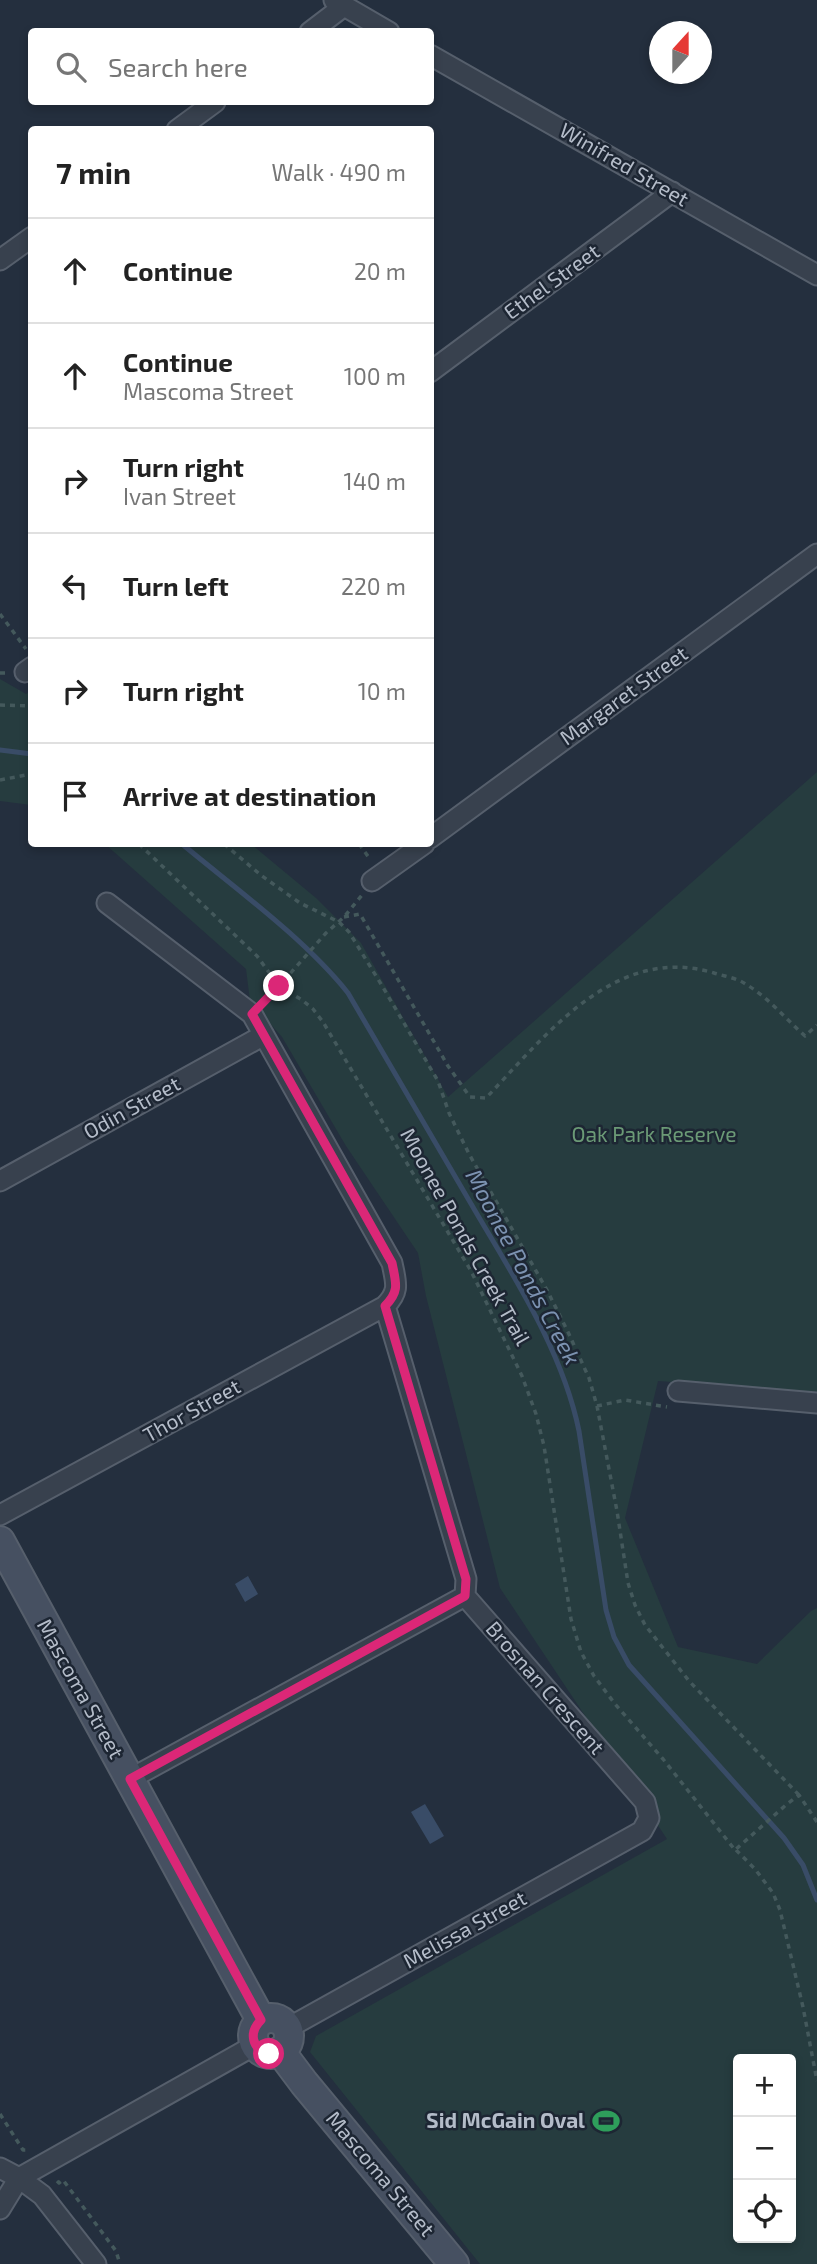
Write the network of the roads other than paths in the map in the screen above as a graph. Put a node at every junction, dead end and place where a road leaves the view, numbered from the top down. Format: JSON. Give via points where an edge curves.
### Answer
{"nodes":[{"id":1,"x":339,"y":3,"type":"edge"},
{"id":2,"x":314,"y":28,"type":"edge"},
{"id":3,"x":382,"y":28,"type":"edge"},
{"id":4,"x":434,"y":57,"type":"edge"},
{"id":5,"x":211,"y":105,"type":"edge"},
{"id":6,"x":182,"y":126,"type":"edge"},
{"id":7,"x":672,"y":192,"type":"junction"},
{"id":8,"x":28,"y":240,"type":"edge"},
{"id":9,"x":0,"y":260,"type":"edge"},
{"id":10,"x":817,"y":275,"type":"edge"},
{"id":11,"x":434,"y":369,"type":"edge"},
{"id":12,"x":817,"y":554,"type":"edge"},
{"id":13,"x":434,"y":835,"type":"edge"},
{"id":14,"x":420,"y":847,"type":"edge"},
{"id":15,"x":372,"y":881,"type":"road end"},
{"id":16,"x":107,"y":903,"type":"dead end"},
{"id":17,"x":264,"y":1035,"type":"junction"},
{"id":18,"x":0,"y":1181,"type":"edge"},
{"id":19,"x":385,"y":1306,"type":"junction"},
{"id":20,"x":674,"y":1399,"type":"road end"},
{"id":21,"x":817,"y":1403,"type":"edge"},
{"id":22,"x":0,"y":1515,"type":"edge"},
{"id":23,"x":0,"y":1541,"type":"edge"},
{"id":24,"x":465,"y":1596,"type":"junction"},
{"id":25,"x":130,"y":1779,"type":"junction"},
{"id":26,"x":642,"y":1831,"type":"joint"},
{"id":27,"x":271,"y":2036,"type":"junction"},
{"id":28,"x":0,"y":2168,"type":"edge"},
{"id":29,"x":19,"y":2178,"type":"junction"},
{"id":30,"x":0,"y":2209,"type":"edge"},
{"id":31,"x":96,"y":2264,"type":"edge"},
{"id":32,"x":454,"y":2264,"type":"edge"}],
"edges":[{"from":1,"to":2,"type":"street"},
{"from":1,"to":3,"type":"street"},
{"from":4,"to":7,"type":"street","name":"Winifred Street"},
{"from":5,"to":6,"type":"street"},
{"from":7,"to":10,"type":"street","name":"Winifred Street"},
{"from":7,"to":11,"type":"street","name":"Ethel Street"},
{"from":8,"to":9,"type":"street"},
{"from":12,"to":13,"type":"street","name":"Margaret Street"},
{"from":14,"to":15,"type":"street"},
{"from":16,"to":17,"type":"street","via":[[252,1014]]},
{"from":17,"to":18,"type":"street","name":"Odin Street"},
{"from":17,"to":19,"type":"street","via":[[392,1263],[397,1286]]},
{"from":19,"to":22,"type":"street","name":"Thor Street"},
{"from":19,"to":24,"type":"street","via":[[466,1579]]},
{"from":20,"to":21,"type":"street"},
{"from":23,"to":25,"type":"main road","name":"Mascoma Street"},
{"from":24,"to":25,"type":"street"},
{"from":24,"to":26,"type":"street","name":"Brosnan Crescent","via":[[645,1802],[649,1818]]},
{"from":25,"to":27,"type":"main road","name":"Mascoma Street"},
{"from":26,"to":27,"type":"street","name":"Melissa Street"},
{"from":27,"to":29,"type":"street","name":"Melissa Street"},
{"from":27,"to":32,"type":"main road","name":"Mascoma Street","via":[[304,2083]]},
{"from":28,"to":29,"type":"street"},
{"from":29,"to":30,"type":"street","name":"Melissa Street"},
{"from":29,"to":31,"type":"street","via":[[41,2196]]}]}
